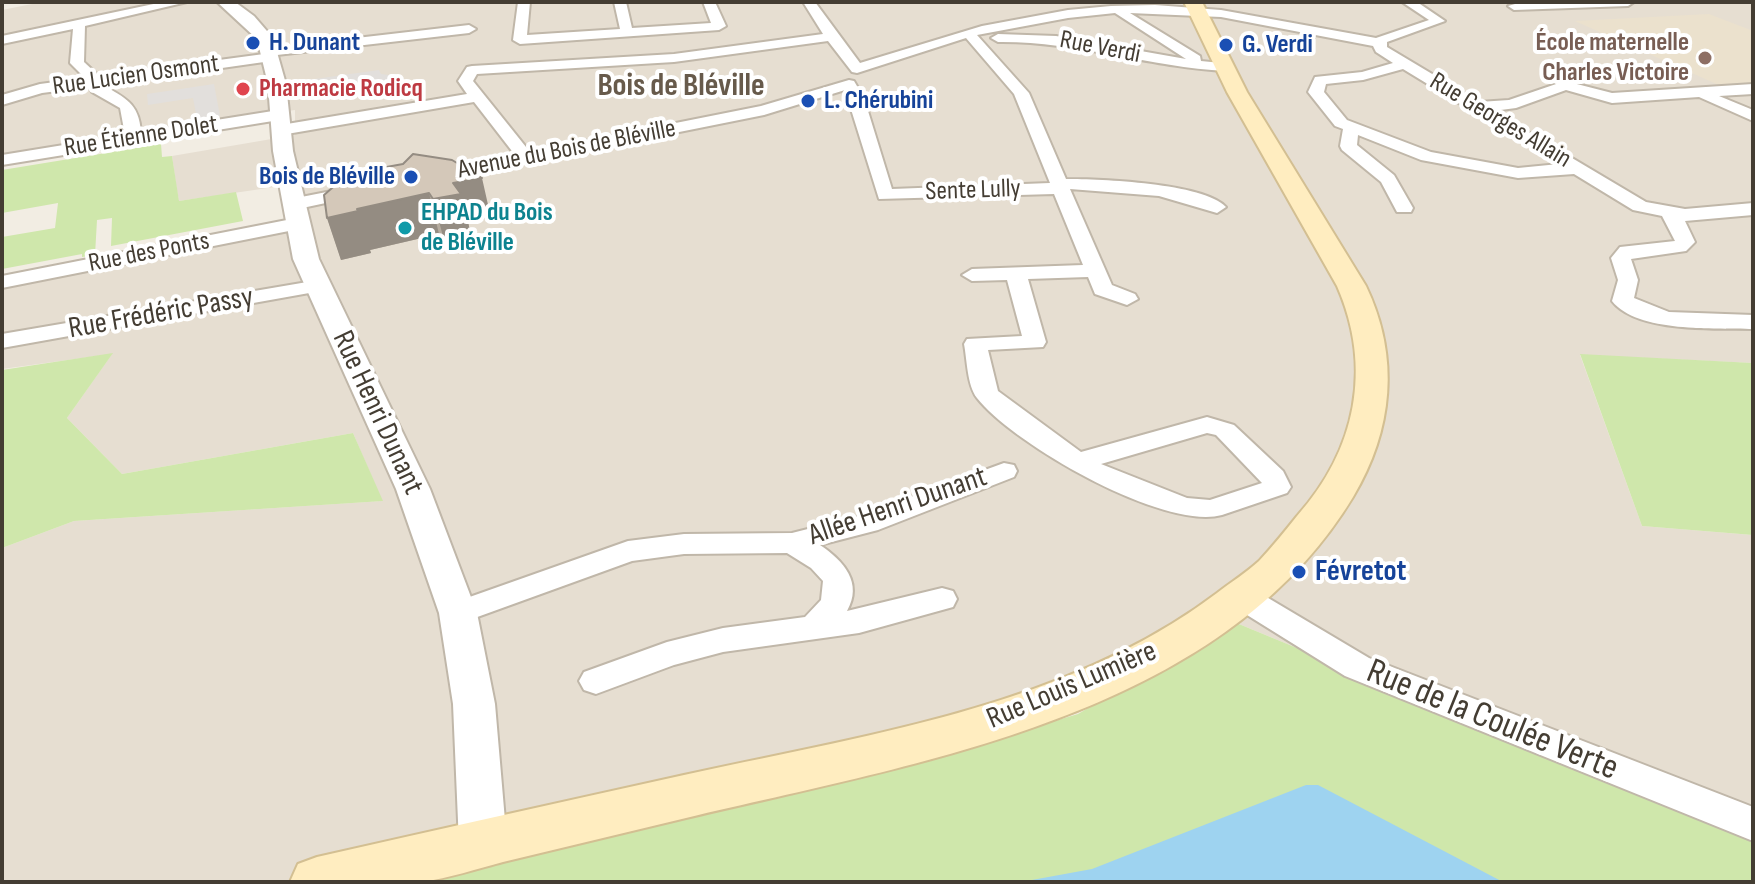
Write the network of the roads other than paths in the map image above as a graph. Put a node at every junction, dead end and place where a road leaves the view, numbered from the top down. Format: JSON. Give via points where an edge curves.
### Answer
{"nodes":[{"id":1,"x":181,"y":2,"type":"edge"},
{"id":2,"x":225,"y":2,"type":"edge"},
{"id":3,"x":524,"y":2,"type":"edge"},
{"id":4,"x":620,"y":2,"type":"edge"},
{"id":5,"x":709,"y":2,"type":"edge"},
{"id":6,"x":809,"y":2,"type":"edge"},
{"id":7,"x":820,"y":2,"type":"edge"},
{"id":8,"x":1408,"y":2,"type":"edge"},
{"id":9,"x":1628,"y":2,"type":"edge"},
{"id":10,"x":1510,"y":4,"type":"edge"},
{"id":11,"x":1196,"y":7,"type":"edge"},
{"id":12,"x":1120,"y":12,"type":"dead end"},
{"id":13,"x":1541,"y":18,"type":"dead end"},
{"id":14,"x":1248,"y":20,"type":"junction"},
{"id":15,"x":76,"y":24,"type":"junction"},
{"id":16,"x":469,"y":29,"type":"dead end"},
{"id":17,"x":627,"y":33,"type":"junction"},
{"id":18,"x":831,"y":37,"type":"junction"},
{"id":19,"x":973,"y":37,"type":"junction"},
{"id":20,"x":2,"y":40,"type":"edge"},
{"id":21,"x":1379,"y":43,"type":"junction"},
{"id":22,"x":271,"y":54,"type":"junction"},
{"id":23,"x":1212,"y":56,"type":"junction"},
{"id":24,"x":1405,"y":64,"type":"junction"},
{"id":25,"x":853,"y":76,"type":"junction"},
{"id":26,"x":93,"y":81,"type":"junction"},
{"id":27,"x":1753,"y":89,"type":"edge"},
{"id":28,"x":1700,"y":92,"type":"junction"},
{"id":29,"x":477,"y":97,"type":"junction"},
{"id":30,"x":2,"y":100,"type":"edge"},
{"id":31,"x":1476,"y":107,"type":"junction"},
{"id":32,"x":1753,"y":116,"type":"edge"},
{"id":33,"x":280,"y":122,"type":"junction"},
{"id":34,"x":1351,"y":127,"type":"junction"},
{"id":35,"x":133,"y":138,"type":"junction"},
{"id":36,"x":526,"y":158,"type":"junction"},
{"id":37,"x":2,"y":160,"type":"edge"},
{"id":38,"x":1577,"y":168,"type":"junction"},
{"id":39,"x":418,"y":179,"type":"edge"},
{"id":40,"x":1059,"y":186,"type":"junction"},
{"id":41,"x":1217,"y":207,"type":"dead end"},
{"id":42,"x":1404,"y":208,"type":"dead end"},
{"id":43,"x":1753,"y":209,"type":"edge"},
{"id":44,"x":1669,"y":213,"type":"junction"},
{"id":45,"x":295,"y":214,"type":"junction"},
{"id":46,"x":1095,"y":271,"type":"junction"},
{"id":47,"x":1016,"y":274,"type":"junction"},
{"id":48,"x":972,"y":275,"type":"dead end"},
{"id":49,"x":2,"y":282,"type":"edge"},
{"id":50,"x":319,"y":286,"type":"junction"},
{"id":51,"x":1127,"y":299,"type":"dead end"},
{"id":52,"x":1753,"y":322,"type":"edge"},
{"id":53,"x":2,"y":341,"type":"edge"},
{"id":54,"x":1077,"y":462,"type":"junction"},
{"id":55,"x":1004,"y":471,"type":"dead end"},
{"id":56,"x":792,"y":543,"type":"junction"},
{"id":57,"x":1242,"y":597,"type":"junction"},
{"id":58,"x":942,"y":599,"type":"dead end"},
{"id":59,"x":458,"y":613,"type":"junction"},
{"id":60,"x":810,"y":630,"type":"junction"},
{"id":61,"x":596,"y":681,"type":"dead end"},
{"id":62,"x":1753,"y":824,"type":"edge"},
{"id":63,"x":483,"y":844,"type":"junction"},
{"id":64,"x":317,"y":882,"type":"edge"}],
"edges":[{"from":1,"to":15,"type":"street"},
{"from":2,"to":22,"type":"street","name":"Rue Henri Dunant","via":[[253,23]]},
{"from":3,"to":17,"type":"street","via":[[520,40]]},
{"from":4,"to":17,"type":"street"},
{"from":5,"to":17,"type":"street","via":[[719,26]]},
{"from":6,"to":7,"type":"street"},
{"from":6,"to":18,"type":"street"},
{"from":8,"to":21,"type":"street","via":[[1439,21]]},
{"from":9,"to":10,"type":"street"},
{"from":10,"to":13,"type":"street"},
{"from":11,"to":14,"type":"street","name":"Rue Georges Allain"},
{"from":11,"to":19,"type":"street","name":"Avenue du Bois de Bléville","via":[[1071,12]]},
{"from":11,"to":23,"type":"main road","name":"Rue Louis Lumière"},
{"from":12,"to":23,"type":"street","via":[[1202,62]]},
{"from":14,"to":21,"type":"street","name":"Rue Georges Allain"},
{"from":14,"to":23,"type":"street","name":"Rue Georges Allain","via":[[1217,25]]},
{"from":15,"to":20,"type":"street"},
{"from":15,"to":26,"type":"street","via":[[77,63]]},
{"from":16,"to":22,"type":"street","name":"Rue Lucien Osmont"},
{"from":18,"to":25,"type":"street"},
{"from":18,"to":29,"type":"street","via":[[674,58],[472,70],[465,81]]},
{"from":19,"to":23,"type":"street","name":"Rue Verdi","via":[[1059,39]]},
{"from":19,"to":25,"type":"street","name":"Avenue du Bois de Bléville"},
{"from":19,"to":40,"type":"street","via":[[1021,93]]},
{"from":21,"to":24,"type":"street","name":"Rue Georges Allain"},
{"from":22,"to":26,"type":"street","name":"Rue Lucien Osmont"},
{"from":22,"to":33,"type":"street","name":"Rue Henri Dunant"},
{"from":23,"to":57,"type":"main road","name":"Rue Louis Lumière","via":[[1348,277],[1372,350],[1369,412],[1338,491],[1310,533]]},
{"from":24,"to":31,"type":"street","name":"Rue Georges Allain"},
{"from":24,"to":34,"type":"street","via":[[1363,76],[1320,80],[1316,92],[1341,123]]},
{"from":25,"to":36,"type":"street","name":"Avenue du Bois de Bléville","via":[[764,110]]},
{"from":25,"to":40,"type":"street","name":"Sente Lully","via":[[885,195]]},
{"from":26,"to":30,"type":"street","name":"Rue Lucien Osmont"},
{"from":26,"to":35,"type":"street","via":[[97,89],[129,107]]},
{"from":27,"to":28,"type":"street"},
{"from":28,"to":31,"type":"street","via":[[1612,98],[1565,85],[1511,105]]},
{"from":28,"to":32,"type":"street"},
{"from":29,"to":33,"type":"street","name":"Rue Étienne Dolet"},
{"from":29,"to":36,"type":"street"},
{"from":31,"to":38,"type":"street","name":"Rue Georges Allain"},
{"from":33,"to":35,"type":"street","name":"Rue Étienne Dolet"},
{"from":33,"to":45,"type":"street","name":"Rue Henri Dunant"},
{"from":34,"to":38,"type":"street","via":[[1427,156],[1476,166],[1518,173]]},
{"from":34,"to":42,"type":"street","via":[[1348,146],[1388,179]]},
{"from":35,"to":37,"type":"street","name":"Rue Étienne Dolet"},
{"from":36,"to":39,"type":"street","name":"Avenue du Bois de Bléville"},
{"from":38,"to":44,"type":"street","name":"Rue Georges Allain","via":[[1640,206]]},
{"from":40,"to":41,"type":"street","name":"Sente Lully","via":[[1154,190]]},
{"from":40,"to":46,"type":"street"},
{"from":43,"to":44,"type":"street","name":"Rue Georges Allain"},
{"from":44,"to":52,"type":"street","via":[[1685,242],[1679,247],[1627,251],[1621,258],[1628,280],[1623,301],[1642,313],[1685,321]]},
{"from":45,"to":49,"type":"street","name":"Rue des Ponts"},
{"from":45,"to":50,"type":"street","name":"Rue Henri Dunant"},
{"from":46,"to":47,"type":"street"},
{"from":46,"to":51,"type":"street","via":[[1103,289]]},
{"from":47,"to":48,"type":"street"},
{"from":47,"to":54,"type":"street","via":[[1035,342],[975,344],[986,393]]},
{"from":50,"to":53,"type":"street","name":"Rue Frédéric Passy"},
{"from":50,"to":59,"type":"street","name":"Rue Henri Dunant","via":[[413,489]]},
{"from":54,"to":54,"type":"street","via":[[1184,507],[1212,509],[1277,487],[1225,430],[1207,425]]},
{"from":55,"to":56,"type":"street","name":"Allée Henri Dunant","via":[[868,523]]},
{"from":56,"to":59,"type":"street","name":"Allée Henri Dunant","via":[[684,544],[628,551]]},
{"from":56,"to":60,"type":"street","name":"Allée Henri Dunant","via":[[825,560],[838,584],[839,600]]},
{"from":57,"to":62,"type":"street","name":"Rue de la Coulée Verte","via":[[1357,667]]},
{"from":57,"to":63,"type":"main road","name":"Rue Louis Lumière","via":[[1154,654],[995,720]]},
{"from":58,"to":60,"type":"street"},
{"from":59,"to":63,"type":"street","name":"Rue Henri Dunant","via":[[474,704]]},
{"from":60,"to":61,"type":"street","via":[[723,640]]},
{"from":63,"to":64,"type":"main road","name":"Rue Louis Lumière"}]}
